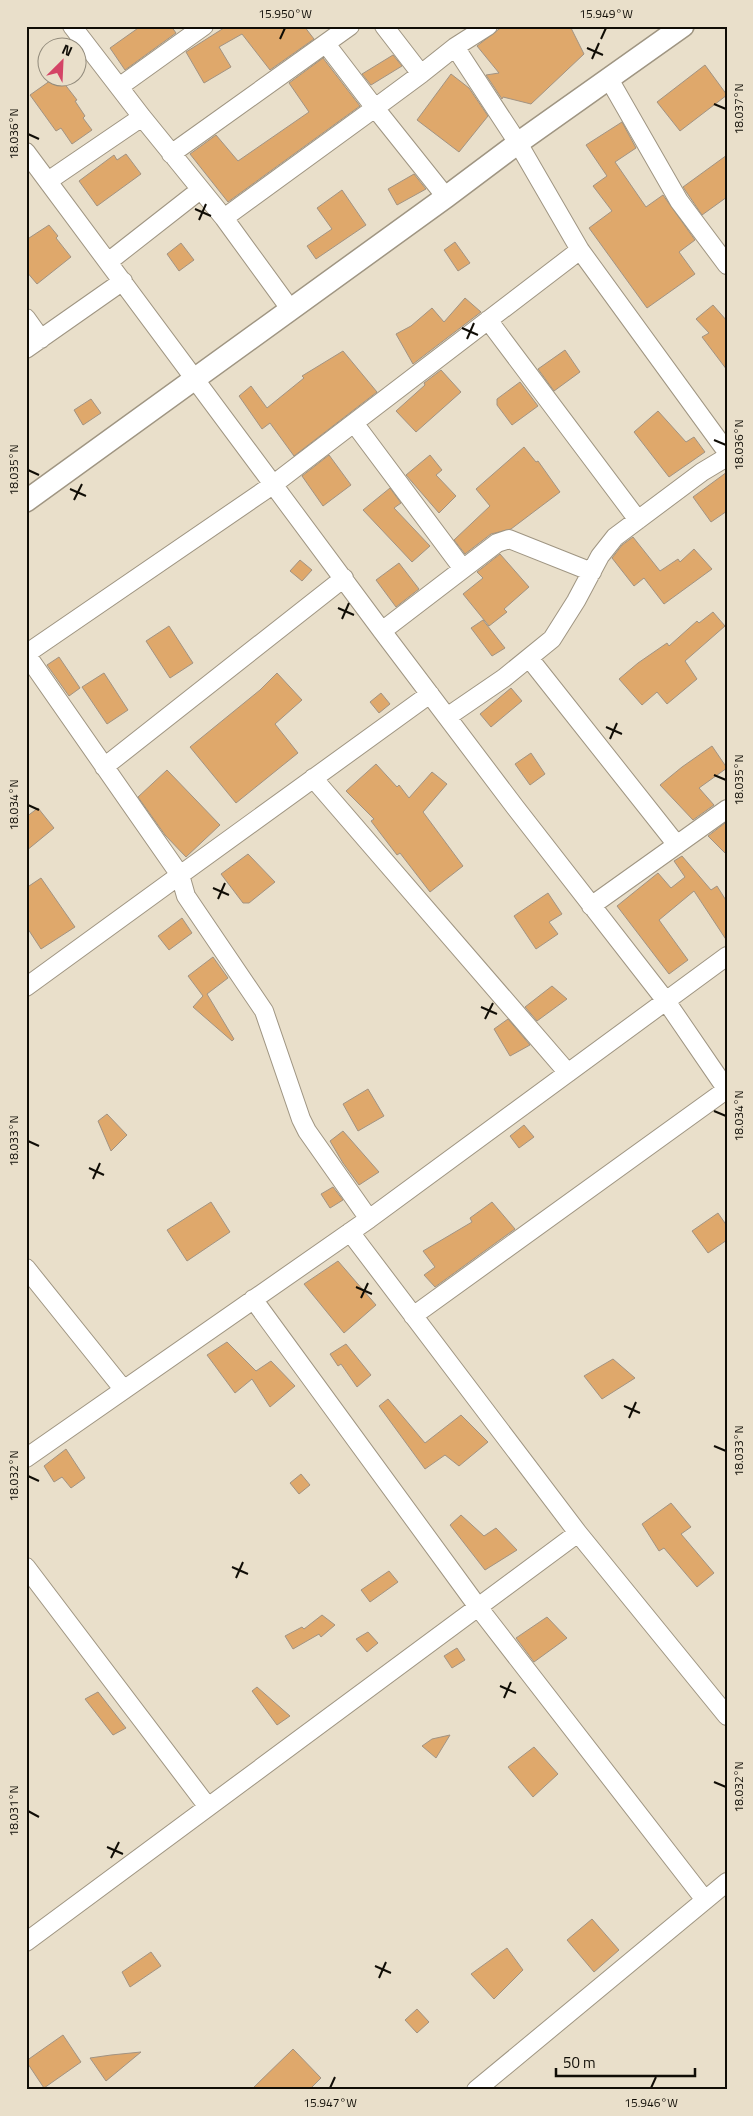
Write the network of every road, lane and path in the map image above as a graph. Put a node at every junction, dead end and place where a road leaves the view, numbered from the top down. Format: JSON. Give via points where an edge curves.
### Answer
{"nodes":[{"id":1,"x":72,"y":26,"type":"edge"},
{"id":2,"x":204,"y":26,"type":"edge"},
{"id":3,"x":350,"y":26,"type":"edge"},
{"id":4,"x":384,"y":26,"type":"edge"},
{"id":5,"x":488,"y":26,"type":"edge"},
{"id":6,"x":683,"y":26,"type":"edge"},
{"id":7,"x":326,"y":44,"type":"junction"},
{"id":8,"x":455,"y":47,"type":"junction"},
{"id":9,"x":421,"y":74,"type":"junction"},
{"id":10,"x":609,"y":80,"type":"junction"},
{"id":11,"x":119,"y":87,"type":"junction"},
{"id":12,"x":375,"y":108,"type":"junction"},
{"id":13,"x":142,"y":117,"type":"junction"},
{"id":14,"x":518,"y":143,"type":"junction"},
{"id":15,"x":26,"y":152,"type":"edge"},
{"id":16,"x":171,"y":154,"type":"junction"},
{"id":17,"x":48,"y":181,"type":"junction"},
{"id":18,"x":200,"y":190,"type":"junction"},
{"id":19,"x":446,"y":197,"type":"junction"},
{"id":20,"x":224,"y":218,"type":"junction"},
{"id":21,"x":580,"y":250,"type":"junction"},
{"id":22,"x":108,"y":262,"type":"junction"},
{"id":23,"x":727,"y":265,"type":"edge"},
{"id":24,"x":123,"y":281,"type":"junction"},
{"id":25,"x":291,"y":310,"type":"junction"},
{"id":26,"x":26,"y":318,"type":"edge"},
{"id":27,"x":488,"y":320,"type":"junction"},
{"id":28,"x":41,"y":339,"type":"junction"},
{"id":29,"x":26,"y":350,"type":"edge"},
{"id":30,"x":196,"y":379,"type":"junction"},
{"id":31,"x":354,"y":423,"type":"junction"},
{"id":32,"x":727,"y":452,"type":"edge"},
{"id":33,"x":727,"y":457,"type":"edge"},
{"id":34,"x":274,"y":484,"type":"junction"},
{"id":35,"x":26,"y":501,"type":"edge"},
{"id":36,"x":638,"y":520,"type":"junction"},
{"id":37,"x":463,"y":569,"type":"junction"},
{"id":38,"x":592,"y":572,"type":"junction"},
{"id":39,"x":344,"y":578,"type":"junction"},
{"id":40,"x":382,"y":631,"type":"junction"},
{"id":41,"x":26,"y":654,"type":"edge"},
{"id":42,"x":529,"y":658,"type":"junction"},
{"id":43,"x":430,"y":694,"type":"junction"},
{"id":44,"x":447,"y":717,"type":"junction"},
{"id":45,"x":104,"y":767,"type":"junction"},
{"id":46,"x":314,"y":778,"type":"junction"},
{"id":47,"x":727,"y":809,"type":"edge"},
{"id":48,"x":678,"y":844,"type":"junction"},
{"id":49,"x":180,"y":875,"type":"junction"},
{"id":50,"x":591,"y":906,"type":"junction"},
{"id":51,"x":727,"y":956,"type":"edge"},
{"id":52,"x":26,"y":987,"type":"edge"},
{"id":53,"x":666,"y":1001,"type":"junction"},
{"id":54,"x":568,"y":1073,"type":"junction"},
{"id":55,"x":727,"y":1090,"type":"edge"},
{"id":56,"x":369,"y":1219,"type":"junction"},
{"id":57,"x":350,"y":1232,"type":"junction"},
{"id":58,"x":26,"y":1268,"type":"edge"},
{"id":59,"x":254,"y":1300,"type":"junction"},
{"id":60,"x":413,"y":1316,"type":"junction"},
{"id":61,"x":124,"y":1390,"type":"junction"},
{"id":62,"x":27,"y":1455,"type":"edge"},
{"id":63,"x":578,"y":1533,"type":"junction"},
{"id":64,"x":26,"y":1567,"type":"edge"},
{"id":65,"x":478,"y":1607,"type":"junction"},
{"id":66,"x":727,"y":1716,"type":"edge"},
{"id":67,"x":208,"y":1807,"type":"junction"},
{"id":68,"x":727,"y":1882,"type":"edge"},
{"id":69,"x":706,"y":1900,"type":"junction"},
{"id":70,"x":26,"y":1942,"type":"edge"},
{"id":71,"x":476,"y":2090,"type":"edge"}],
"edges":[{"from":1,"to":11,"type":"street"},
{"from":2,"to":11,"type":"street"},
{"from":3,"to":7,"type":"street"},
{"from":4,"to":9,"type":"street"},
{"from":5,"to":8,"type":"street"},
{"from":6,"to":10,"type":"street"},
{"from":7,"to":12,"type":"street"},
{"from":7,"to":16,"type":"street"},
{"from":8,"to":9,"type":"street"},
{"from":8,"to":14,"type":"street"},
{"from":9,"to":12,"type":"street"},
{"from":10,"to":14,"type":"street"},
{"from":10,"to":23,"type":"street","via":[[679,201]]},
{"from":11,"to":13,"type":"street"},
{"from":12,"to":19,"type":"street"},
{"from":12,"to":20,"type":"street"},
{"from":13,"to":16,"type":"street"},
{"from":13,"to":17,"type":"street"},
{"from":14,"to":19,"type":"street"},
{"from":14,"to":21,"type":"street"},
{"from":15,"to":17,"type":"street"},
{"from":16,"to":18,"type":"street"},
{"from":17,"to":22,"type":"street"},
{"from":18,"to":20,"type":"street"},
{"from":18,"to":22,"type":"street"},
{"from":19,"to":25,"type":"street"},
{"from":20,"to":25,"type":"street"},
{"from":21,"to":27,"type":"street"},
{"from":21,"to":32,"type":"street"},
{"from":22,"to":24,"type":"street"},
{"from":24,"to":28,"type":"street"},
{"from":24,"to":30,"type":"street"},
{"from":25,"to":30,"type":"street"},
{"from":26,"to":28,"type":"street"},
{"from":27,"to":31,"type":"street"},
{"from":27,"to":36,"type":"street"},
{"from":28,"to":29,"type":"street"},
{"from":30,"to":34,"type":"street"},
{"from":30,"to":35,"type":"street"},
{"from":31,"to":34,"type":"street"},
{"from":31,"to":37,"type":"street"},
{"from":33,"to":36,"type":"street"},
{"from":34,"to":39,"type":"street"},
{"from":34,"to":41,"type":"street"},
{"from":36,"to":38,"type":"street","via":[[615,537]]},
{"from":37,"to":38,"type":"street","via":[[508,538]]},
{"from":37,"to":40,"type":"street"},
{"from":38,"to":42,"type":"street","via":[[552,640]]},
{"from":39,"to":40,"type":"street"},
{"from":39,"to":45,"type":"street"},
{"from":40,"to":43,"type":"street"},
{"from":41,"to":45,"type":"street"},
{"from":42,"to":44,"type":"street"},
{"from":42,"to":48,"type":"street"},
{"from":43,"to":44,"type":"street"},
{"from":43,"to":46,"type":"street"},
{"from":44,"to":50,"type":"street"},
{"from":45,"to":49,"type":"street"},
{"from":46,"to":49,"type":"street"},
{"from":46,"to":54,"type":"street"},
{"from":47,"to":48,"type":"street"},
{"from":48,"to":50,"type":"street"},
{"from":49,"to":52,"type":"street"},
{"from":49,"to":56,"type":"street","via":[[186,896],[264,1011],[304,1125]]},
{"from":50,"to":53,"type":"street"},
{"from":51,"to":53,"type":"street"},
{"from":53,"to":54,"type":"street"},
{"from":53,"to":55,"type":"street"},
{"from":54,"to":56,"type":"street"},
{"from":55,"to":60,"type":"street"},
{"from":56,"to":57,"type":"street"},
{"from":57,"to":59,"type":"street"},
{"from":57,"to":60,"type":"street"},
{"from":58,"to":61,"type":"street"},
{"from":59,"to":61,"type":"street"},
{"from":59,"to":65,"type":"street"},
{"from":60,"to":63,"type":"street"},
{"from":61,"to":62,"type":"street"},
{"from":63,"to":65,"type":"street"},
{"from":63,"to":66,"type":"street"},
{"from":64,"to":67,"type":"street"},
{"from":65,"to":67,"type":"street"},
{"from":65,"to":69,"type":"street"},
{"from":67,"to":70,"type":"street"},
{"from":68,"to":69,"type":"street"},
{"from":69,"to":71,"type":"street"}]}
